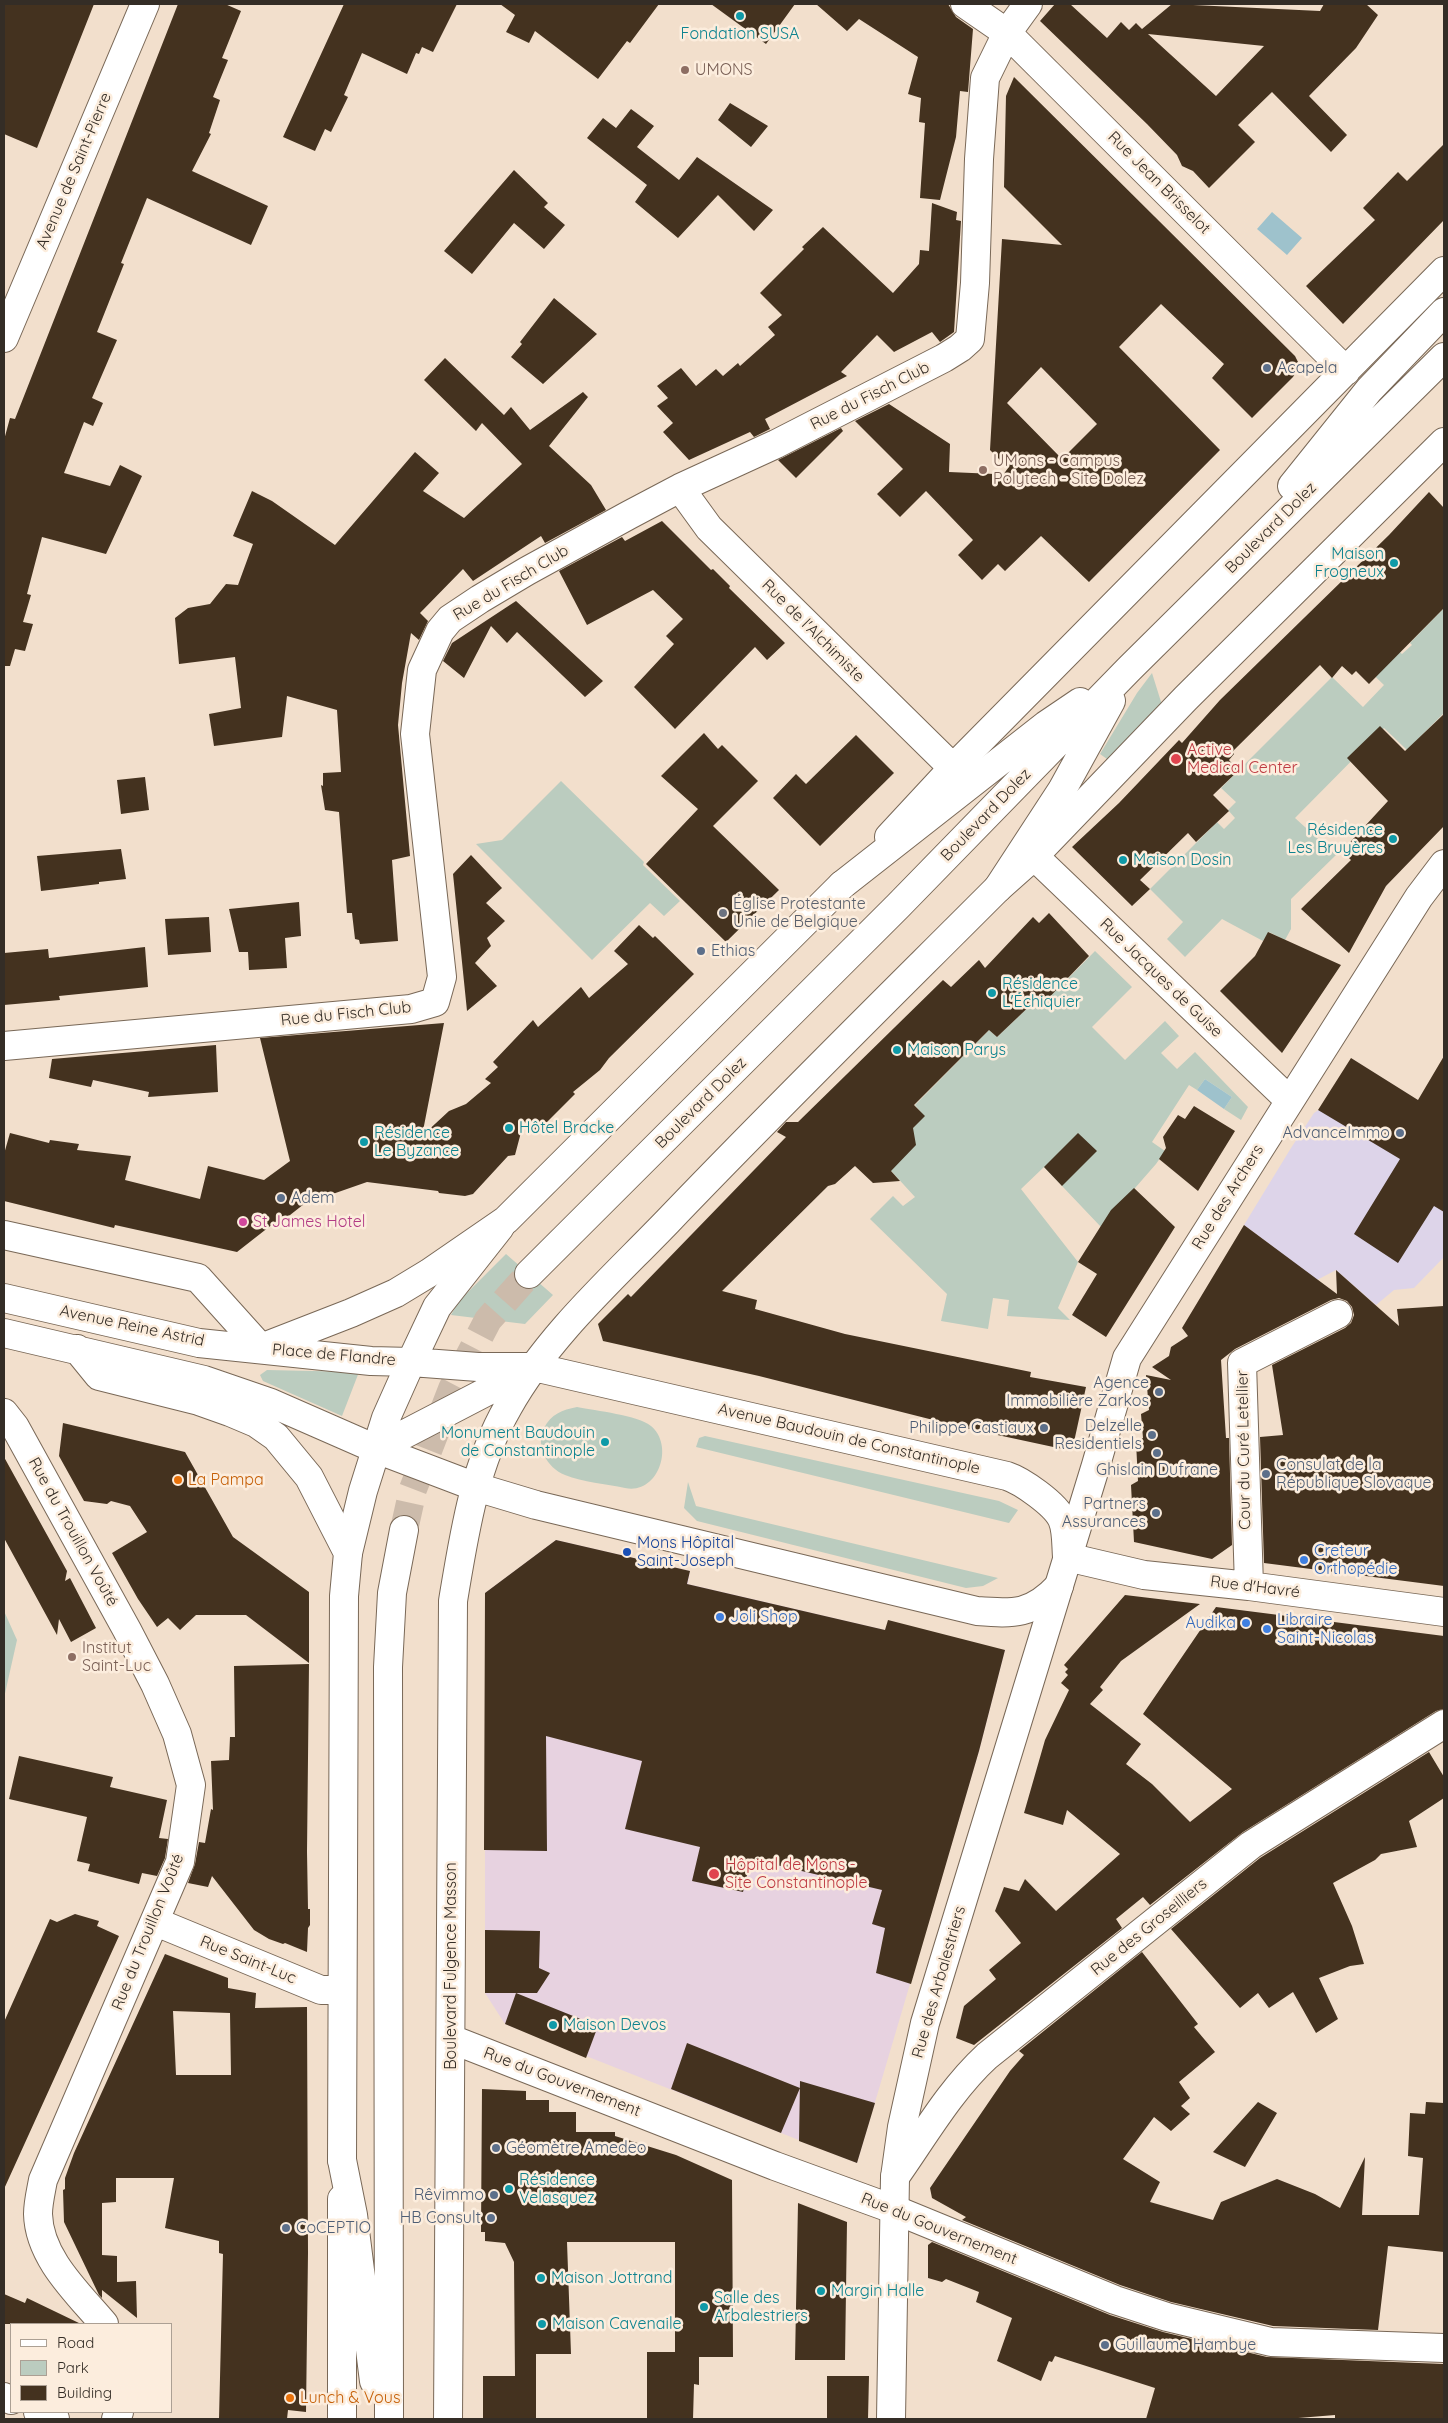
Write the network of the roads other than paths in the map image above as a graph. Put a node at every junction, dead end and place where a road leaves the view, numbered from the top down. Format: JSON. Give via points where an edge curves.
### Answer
{"nodes":[{"id":1,"x":145,"y":4,"type":"edge"},
{"id":2,"x":965,"y":4,"type":"edge"},
{"id":3,"x":1028,"y":4,"type":"edge"},
{"id":4,"x":1008,"y":33,"type":"junction"},
{"id":5,"x":1444,"y":271,"type":"edge"},
{"id":6,"x":1444,"y":312,"type":"edge"},
{"id":7,"x":4,"y":338,"type":"edge"},
{"id":8,"x":1444,"y":357,"type":"edge"},
{"id":9,"x":1346,"y":371,"type":"junction"},
{"id":10,"x":1440,"y":454,"type":"edge"},
{"id":11,"x":680,"y":488,"type":"junction"},
{"id":12,"x":1210,"y":588,"type":"junction"},
{"id":13,"x":1129,"y":669,"type":"junction"},
{"id":14,"x":953,"y":768,"type":"junction"},
{"id":15,"x":1034,"y":856,"type":"junction"},
{"id":16,"x":1444,"y":864,"type":"edge"},
{"id":17,"x":842,"y":885,"type":"junction"},
{"id":18,"x":998,"y":888,"type":"junction"},
{"id":19,"x":4,"y":1046,"type":"edge"},
{"id":20,"x":1288,"y":1100,"type":"junction"},
{"id":21,"x":506,"y":1220,"type":"junction"},
{"id":22,"x":4,"y":1235,"type":"edge"},
{"id":23,"x":529,"y":1274,"type":"tunnel mouth"},
{"id":24,"x":4,"y":1298,"type":"edge"},
{"id":25,"x":1338,"y":1314,"type":"dead end"},
{"id":26,"x":4,"y":1333,"type":"edge"},
{"id":27,"x":261,"y":1348,"type":"junction"},
{"id":28,"x":76,"y":1349,"type":"junction"},
{"id":29,"x":410,"y":1362,"type":"junction"},
{"id":30,"x":534,"y":1367,"type":"junction"},
{"id":31,"x":583,"y":1378,"type":"joint"},
{"id":32,"x":9,"y":1420,"type":"edge"},
{"id":33,"x":374,"y":1458,"type":"junction"},
{"id":34,"x":476,"y":1486,"type":"junction"},
{"id":35,"x":404,"y":1530,"type":"tunnel mouth"},
{"id":36,"x":348,"y":1553,"type":"junction"},
{"id":37,"x":1067,"y":1557,"type":"junction"},
{"id":38,"x":1059,"y":1586,"type":"junction"},
{"id":39,"x":1249,"y":1586,"type":"junction"},
{"id":40,"x":1444,"y":1612,"type":"edge"},
{"id":41,"x":1444,"y":1724,"type":"edge"},
{"id":42,"x":156,"y":1922,"type":"junction"},
{"id":43,"x":341,"y":1990,"type":"junction"},
{"id":44,"x":451,"y":2039,"type":"junction"},
{"id":45,"x":342,"y":2160,"type":"junction"},
{"id":46,"x":895,"y":2177,"type":"junction"},
{"id":47,"x":893,"y":2209,"type":"junction"},
{"id":48,"x":103,"y":2323,"type":"edge"},
{"id":49,"x":1444,"y":2348,"type":"edge"},
{"id":50,"x":40,"y":2413,"type":"edge"},
{"id":51,"x":55,"y":2419,"type":"edge"},
{"id":52,"x":342,"y":2419,"type":"edge"},
{"id":53,"x":378,"y":2419,"type":"edge"},
{"id":54,"x":389,"y":2419,"type":"edge"},
{"id":55,"x":448,"y":2419,"type":"edge"},
{"id":56,"x":891,"y":2419,"type":"edge"}],
"edges":[{"from":1,"to":7,"type":"main road","name":"Avenue de Saint-Pierre"},
{"from":2,"to":4,"type":"main road","name":"Rue Jean Brisselot"},
{"from":3,"to":4,"type":"main road","name":"Rue du Fisch Club"},
{"from":4,"to":9,"type":"main road","name":"Rue Jean Brisselot"},
{"from":4,"to":11,"type":"main road","name":"Rue du Fisch Club","via":[[985,78],[970,339],[944,358],[776,444]]},
{"from":5,"to":9,"type":"main road"},
{"from":6,"to":12,"type":"main road","via":[[1369,390]]},
{"from":8,"to":12,"type":"main road","name":"Boulevard Dolez"},
{"from":9,"to":14,"type":"main road"},
{"from":10,"to":15,"type":"main road","via":[[1186,698]]},
{"from":11,"to":14,"type":"main road","name":"Rue de l'Alchimiste","via":[[709,528]]},
{"from":11,"to":19,"type":"main road","name":"Rue du Fisch Club","via":[[480,599],[450,619],[431,647],[422,670],[415,734],[442,977],[436,1002],[411,1009]]},
{"from":12,"to":13,"type":"main road","name":"Boulevard Dolez"},
{"from":13,"to":17,"type":"main road","via":[[1046,725]]},
{"from":13,"to":18,"type":"main road","via":[[1062,790]]},
{"from":13,"to":23,"type":"main road","name":"Boulevard Dolez","via":[[898,906]]},
{"from":14,"to":17,"type":"main road"},
{"from":15,"to":18,"type":"main road"},
{"from":15,"to":20,"type":"main road","name":"Rue Jacques de Guise"},
{"from":16,"to":20,"type":"main road","name":"Rue des Archers","via":[[1419,897]]},
{"from":17,"to":21,"type":"main road"},
{"from":18,"to":30,"type":"main road","via":[[774,1112],[560,1334]]},
{"from":20,"to":37,"type":"main road","name":"Rue des Archers","via":[[1127,1358]]},
{"from":21,"to":27,"type":"main road","via":[[396,1292]]},
{"from":21,"to":29,"type":"main road","name":"Place de Flandre","via":[[437,1308]]},
{"from":22,"to":27,"type":"main road","name":"Place de Flandre","via":[[198,1278]]},
{"from":24,"to":27,"type":"main road","name":"Avenue Reine Astrid","via":[[199,1343]]},
{"from":25,"to":39,"type":"main road","name":"Cour du Curé Letellier","via":[[1242,1363]]},
{"from":26,"to":28,"type":"main road","name":"Avenue Reine Astrid"},
{"from":27,"to":29,"type":"main road","name":"Place de Flandre","via":[[371,1361]]},
{"from":28,"to":33,"type":"main road","name":"Avenue Reine Astrid","via":[[204,1380],[271,1403],[342,1433]]},
{"from":28,"to":36,"type":"main road","via":[[98,1376],[230,1412],[256,1423],[276,1437],[309,1477]]},
{"from":29,"to":30,"type":"main road","name":"Place de Flandre"},
{"from":29,"to":33,"type":"main road","name":"Place de Flandre","via":[[386,1418]]},
{"from":30,"to":31,"type":"main road","name":"Place de Flandre"},
{"from":30,"to":33,"type":"main road"},
{"from":30,"to":34,"type":"main road","via":[[507,1408]]},
{"from":31,"to":37,"type":"main road","name":"Avenue Baudouin de Constantinople","via":[[1018,1479],[1061,1517],[1066,1532]]},
{"from":32,"to":42,"type":"main road","name":"Rue du Trouillon Voûté","via":[[127,1630],[177,1734],[191,1785],[180,1862]]},
{"from":33,"to":34,"type":"main road"},
{"from":33,"to":36,"type":"main road","name":"Place de Flandre"},
{"from":34,"to":38,"type":"main road","via":[[556,1509],[977,1612],[1029,1610],[1044,1602]]},
{"from":34,"to":44,"type":"main road","name":"Boulevard Fulgence Masson","via":[[453,1601]]},
{"from":35,"to":54,"type":"main road","via":[[392,1593],[388,1667]]},
{"from":36,"to":43,"type":"main road","name":"Place de Flandre","via":[[344,1596]]},
{"from":37,"to":38,"type":"main road","name":"Rue des Arbalestriers"},
{"from":37,"to":39,"type":"main road","name":"Rue d'Havré","via":[[1144,1575]]},
{"from":38,"to":46,"type":"main road","name":"Rue des Arbalestriers","via":[[925,2023]]},
{"from":39,"to":40,"type":"main road","name":"Rue d'Havré"},
{"from":41,"to":46,"type":"main road","name":"Rue des Groseilliers","via":[[1251,1845],[987,2056],[948,2101]]},
{"from":42,"to":43,"type":"main road","name":"Rue Saint-Luc","via":[[321,1990]]},
{"from":42,"to":48,"type":"main road","name":"Rue du Trouillon Voûté","via":[[43,2180],[39,2206],[46,2249],[64,2278]]},
{"from":43,"to":45,"type":"main road","name":"Place de Flandre"},
{"from":44,"to":47,"type":"main road","name":"Rue du Gouvernement"},
{"from":44,"to":55,"type":"main road","name":"Boulevard Fulgence Masson"},
{"from":45,"to":52,"type":"main road"},
{"from":45,"to":53,"type":"main road","via":[[354,2215]]},
{"from":46,"to":47,"type":"main road","name":"Rue des Arbalestriers"},
{"from":47,"to":49,"type":"main road","name":"Rue du Gouvernement","via":[[1115,2300],[1220,2332],[1271,2342]]},
{"from":47,"to":56,"type":"main road","name":"Rue des Arbalestriers"},
{"from":50,"to":51,"type":"main road"}]}
